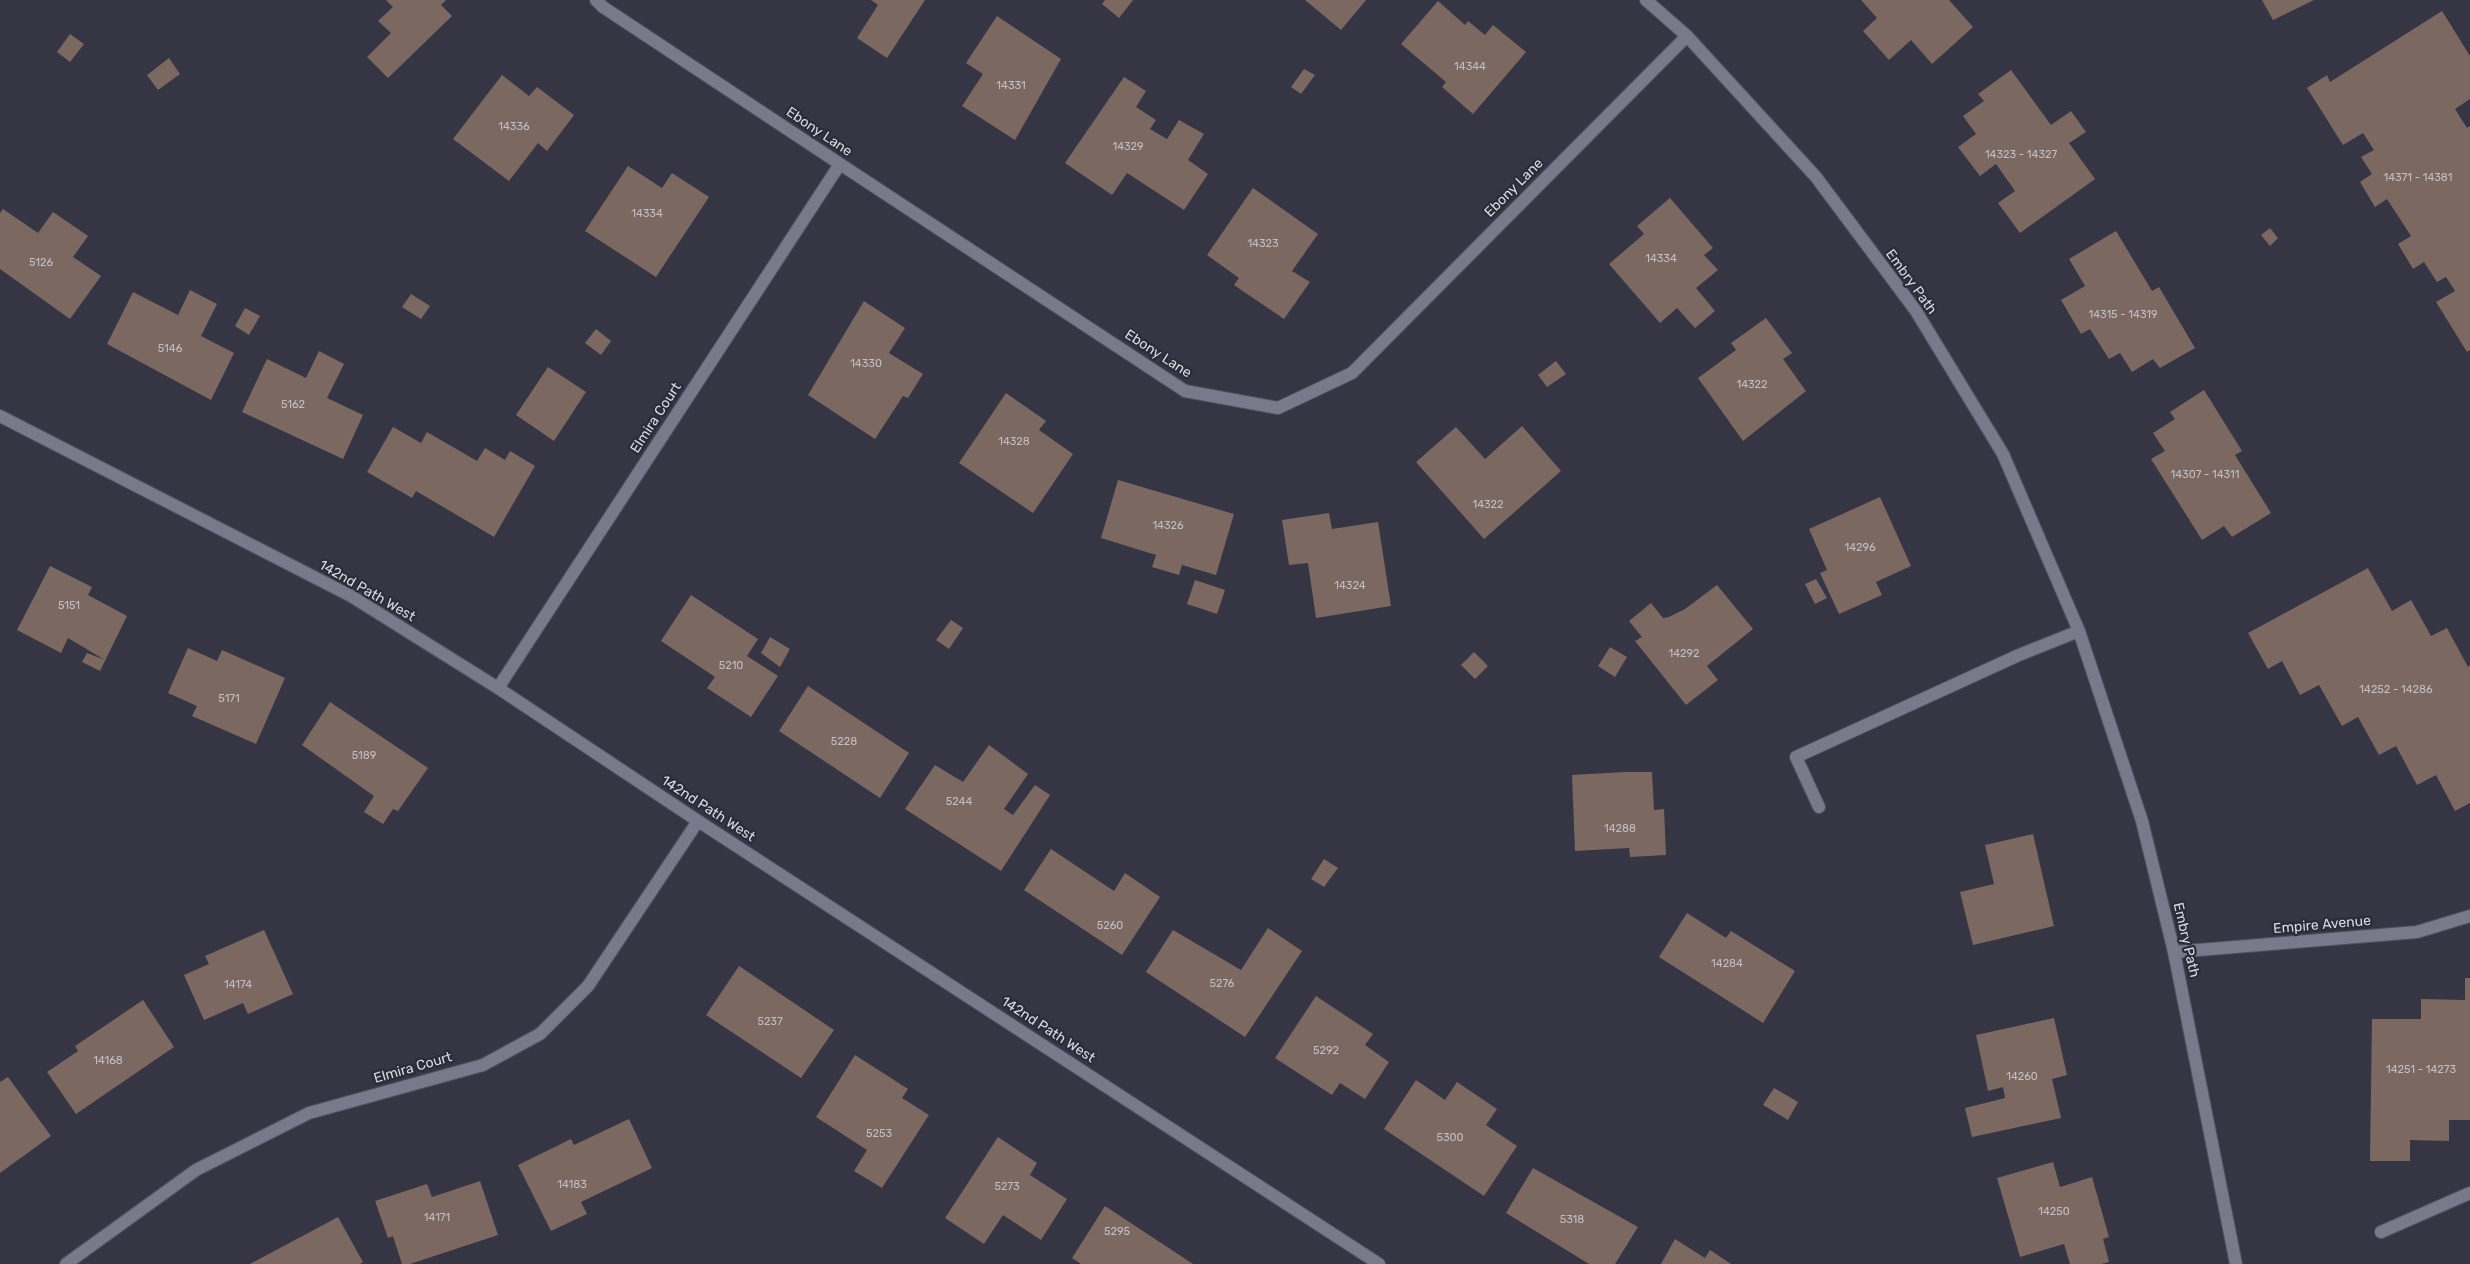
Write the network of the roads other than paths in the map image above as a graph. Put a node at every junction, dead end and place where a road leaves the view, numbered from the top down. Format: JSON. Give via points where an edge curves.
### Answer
{"nodes":[{"id":1,"x":596,"y":0,"type":"edge"},
{"id":2,"x":1646,"y":0,"type":"edge"},
{"id":3,"x":1688,"y":36,"type":"junction"},
{"id":4,"x":840,"y":164,"type":"junction"},
{"id":5,"x":0,"y":416,"type":"edge"},
{"id":6,"x":2079,"y":631,"type":"junction"},
{"id":7,"x":498,"y":688,"type":"junction"},
{"id":8,"x":1819,"y":807,"type":"dead end"},
{"id":9,"x":698,"y":821,"type":"junction"},
{"id":10,"x":2470,"y":916,"type":"edge"},
{"id":11,"x":2174,"y":952,"type":"junction"},
{"id":12,"x":2470,"y":1193,"type":"edge"},
{"id":13,"x":2381,"y":1232,"type":"dead end"},
{"id":14,"x":66,"y":1264,"type":"edge"},
{"id":15,"x":1379,"y":1264,"type":"edge"},
{"id":16,"x":2236,"y":1264,"type":"edge"}],
"edges":[{"from":1,"to":4,"type":"street","name":"Ebony Lane"},
{"from":2,"to":3,"type":"street","name":"Embry Path"},
{"from":3,"to":4,"type":"street","name":"Ebony Lane","via":[[1352,373],[1278,408],[1185,391]]},
{"from":3,"to":6,"type":"street","name":"Embry Path","via":[[1816,177],[1916,311],[2002,454]]},
{"from":4,"to":7,"type":"street","name":"Elmira Court"},
{"from":5,"to":7,"type":"street","name":"142nd Path West","via":[[351,596]]},
{"from":6,"to":8,"type":"street","via":[[1796,757]]},
{"from":6,"to":11,"type":"street","name":"Embry Path","via":[[2142,821]]},
{"from":7,"to":9,"type":"street","name":"142nd Path West"},
{"from":9,"to":14,"type":"street","name":"Elmira Court","via":[[588,986],[540,1034],[483,1064],[308,1113],[196,1170]]},
{"from":9,"to":15,"type":"street","name":"142nd Path West"},
{"from":10,"to":11,"type":"street","name":"Empire Avenue","via":[[2417,932]]},
{"from":11,"to":16,"type":"street","name":"Embry Path"},
{"from":12,"to":13,"type":"street"}]}
